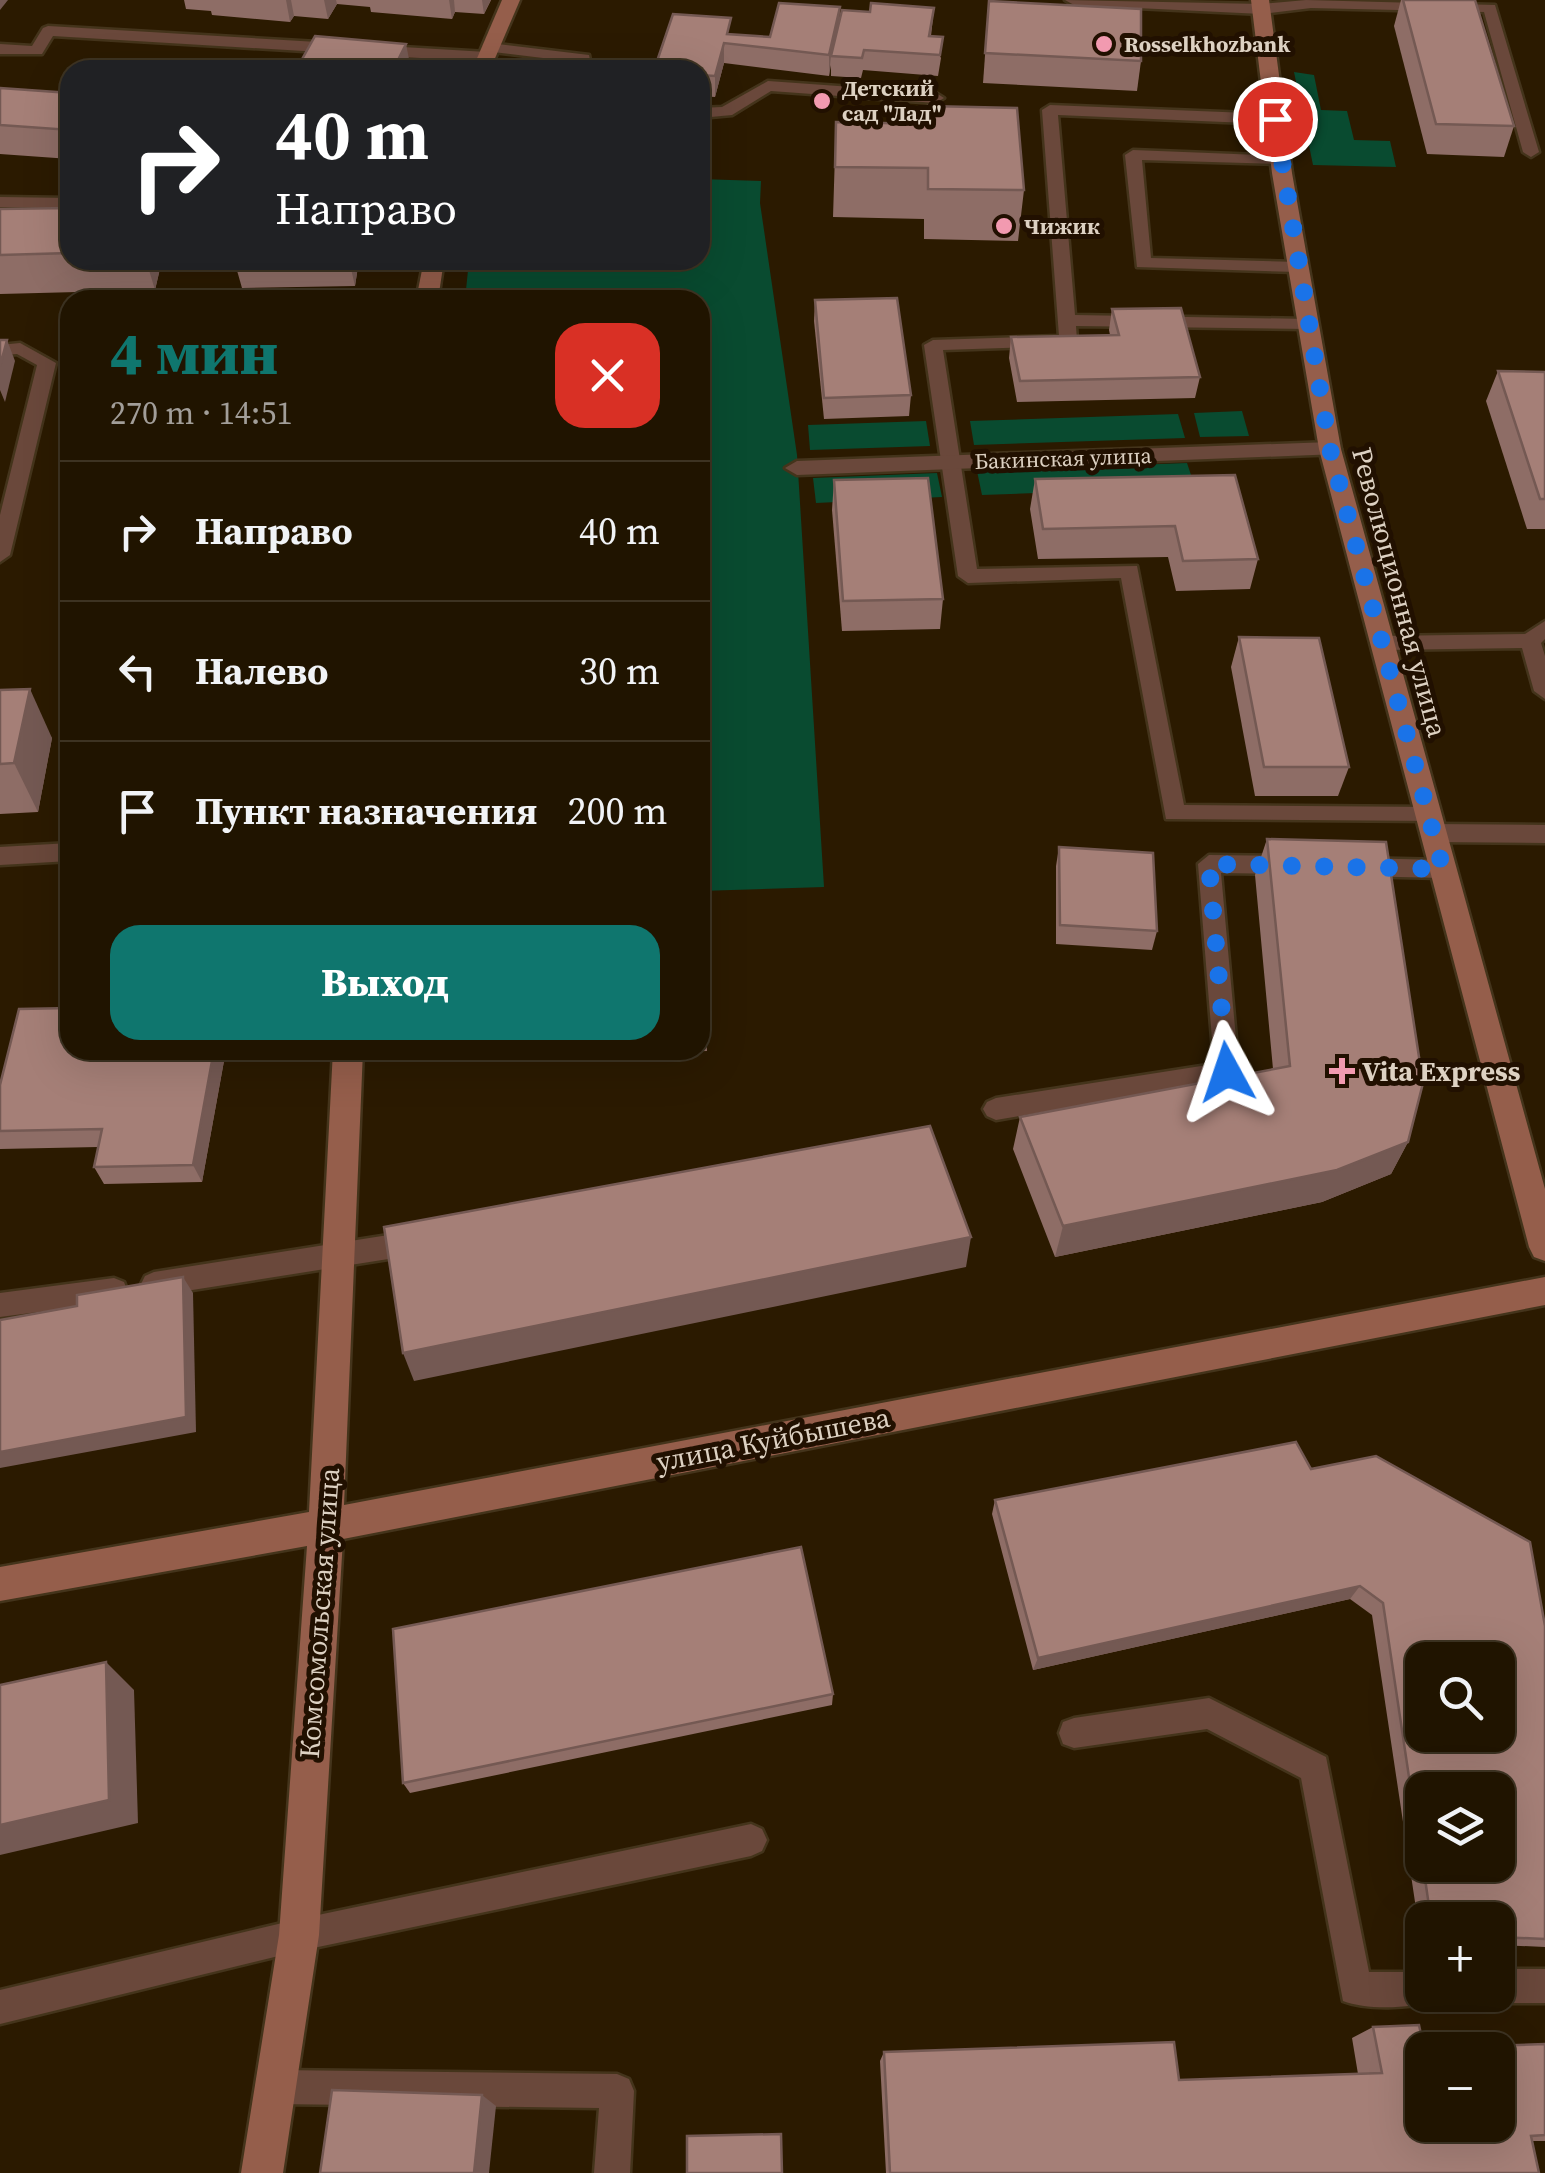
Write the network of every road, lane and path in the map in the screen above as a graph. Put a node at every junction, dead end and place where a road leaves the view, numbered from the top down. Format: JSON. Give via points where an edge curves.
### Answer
{"nodes":[{"id":1,"x":511,"y":0,"type":"edge"},
{"id":2,"x":1074,"y":0,"type":"edge"},
{"id":3,"x":1261,"y":5,"type":"edge"},
{"id":4,"x":0,"y":49,"type":"edge"},
{"id":5,"x":486,"y":58,"type":"edge"},
{"id":6,"x":584,"y":60,"type":"edge"},
{"id":7,"x":936,"y":98,"type":"dead end"},
{"id":8,"x":710,"y":113,"type":"edge"},
{"id":9,"x":1275,"y":119,"type":"junction"},
{"id":10,"x":1532,"y":152,"type":"dead end"},
{"id":11,"x":1280,"y":160,"type":"junction"},
{"id":12,"x":0,"y":202,"type":"edge"},
{"id":13,"x":60,"y":203,"type":"edge"},
{"id":14,"x":1298,"y":267,"type":"junction"},
{"id":15,"x":1065,"y":320,"type":"junction"},
{"id":16,"x":1308,"y":324,"type":"junction"},
{"id":17,"x":0,"y":350,"type":"edge"},
{"id":18,"x":1330,"y":449,"type":"junction"},
{"id":19,"x":951,"y":462,"type":"junction"},
{"id":20,"x":797,"y":468,"type":"dead end"},
{"id":21,"x":0,"y":556,"type":"edge"},
{"id":22,"x":1537,"y":635,"type":"edge"},
{"id":23,"x":1382,"y":643,"type":"junction"},
{"id":24,"x":1545,"y":691,"type":"edge"},
{"id":25,"x":1431,"y":824,"type":"junction"},
{"id":26,"x":1545,"y":834,"type":"edge"},
{"id":27,"x":60,"y":853,"type":"edge"},
{"id":28,"x":0,"y":856,"type":"edge"},
{"id":29,"x":1443,"y":869,"type":"junction"},
{"id":30,"x":347,"y":1060,"type":"edge"},
{"id":31,"x":996,"y":1109,"type":"dead end"},
{"id":32,"x":440,"y":1238,"type":"edge"},
{"id":33,"x":1545,"y":1246,"type":"edge"},
{"id":34,"x":336,"y":1258,"type":"junction"},
{"id":35,"x":1545,"y":1291,"type":"edge"},
{"id":36,"x":0,"y":1305,"type":"edge"},
{"id":37,"x":326,"y":1526,"type":"junction"},
{"id":38,"x":0,"y":1584,"type":"edge"},
{"id":39,"x":1074,"y":1733,"type":"dead end"},
{"id":40,"x":751,"y":1840,"type":"dead end"},
{"id":41,"x":299,"y":1935,"type":"junction"},
{"id":42,"x":1515,"y":1986,"type":"edge"},
{"id":43,"x":1545,"y":1986,"type":"edge"},
{"id":44,"x":1405,"y":1988,"type":"edge"},
{"id":45,"x":0,"y":2008,"type":"edge"},
{"id":46,"x":276,"y":2087,"type":"junction"},
{"id":47,"x":262,"y":2173,"type":"edge"},
{"id":48,"x":612,"y":2173,"type":"edge"}],
"edges":[{"from":1,"to":5,"type":"main road"},
{"from":2,"to":3,"type":"street"},
{"from":3,"to":9,"type":"main road","name":"Революционная улица"},
{"from":3,"to":10,"type":"lane","via":[[1490,8]]},
{"from":4,"to":5,"type":"lane","via":[[37,51],[48,31]]},
{"from":5,"to":6,"type":"lane"},
{"from":7,"to":8,"type":"lane","via":[[768,86],[726,112]]},
{"from":9,"to":11,"type":"main road","name":"Революционная улица"},
{"from":9,"to":15,"type":"lane","via":[[1050,110]]},
{"from":11,"to":14,"type":"main road","name":"Революционная улица"},
{"from":11,"to":14,"type":"lane","via":[[1133,155],[1143,263]]},
{"from":12,"to":13,"type":"lane"},
{"from":14,"to":16,"type":"main road","name":"Революционная улица"},
{"from":15,"to":16,"type":"lane"},
{"from":15,"to":19,"type":"lane","via":[[1068,341],[933,345]]},
{"from":16,"to":18,"type":"main road","name":"Революционная улица"},
{"from":17,"to":21,"type":"lane","via":[[20,348],[47,363]]},
{"from":18,"to":19,"type":"street","name":"Бакинская улица"},
{"from":18,"to":23,"type":"main road","name":"Революционная улица"},
{"from":19,"to":20,"type":"street","name":"Бакинская улица"},
{"from":19,"to":25,"type":"lane","via":[[968,576],[1130,572],[1174,812]]},
{"from":22,"to":23,"type":"lane"},
{"from":22,"to":24,"type":"lane"},
{"from":23,"to":25,"type":"main road","name":"Революционная улица"},
{"from":25,"to":26,"type":"lane"},
{"from":25,"to":29,"type":"main road","name":"Революционная улица"},
{"from":27,"to":28,"type":"lane"},
{"from":29,"to":31,"type":"lane","via":[[1209,864],[1227,1072]]},
{"from":29,"to":33,"type":"main road","name":"Революционная улица"},
{"from":30,"to":34,"type":"main road","name":"Комсомольская улица"},
{"from":32,"to":34,"type":"lane"},
{"from":34,"to":36,"type":"lane"},
{"from":34,"to":37,"type":"main road","name":"Комсомольская улица"},
{"from":35,"to":37,"type":"main road","name":"улица Куйбышева"},
{"from":37,"to":38,"type":"main road","name":"улица Куйбышева"},
{"from":37,"to":41,"type":"main road","name":"Комсомольская улица"},
{"from":39,"to":44,"type":"lane","via":[[1209,1713],[1314,1768],[1355,1989]]},
{"from":40,"to":41,"type":"lane"},
{"from":41,"to":45,"type":"lane"},
{"from":41,"to":46,"type":"main road","name":"Комсомольская улица"},
{"from":42,"to":43,"type":"lane"},
{"from":46,"to":47,"type":"main road","name":"Комсомольская улица"},
{"from":46,"to":48,"type":"lane","via":[[617,2091]]}]}
